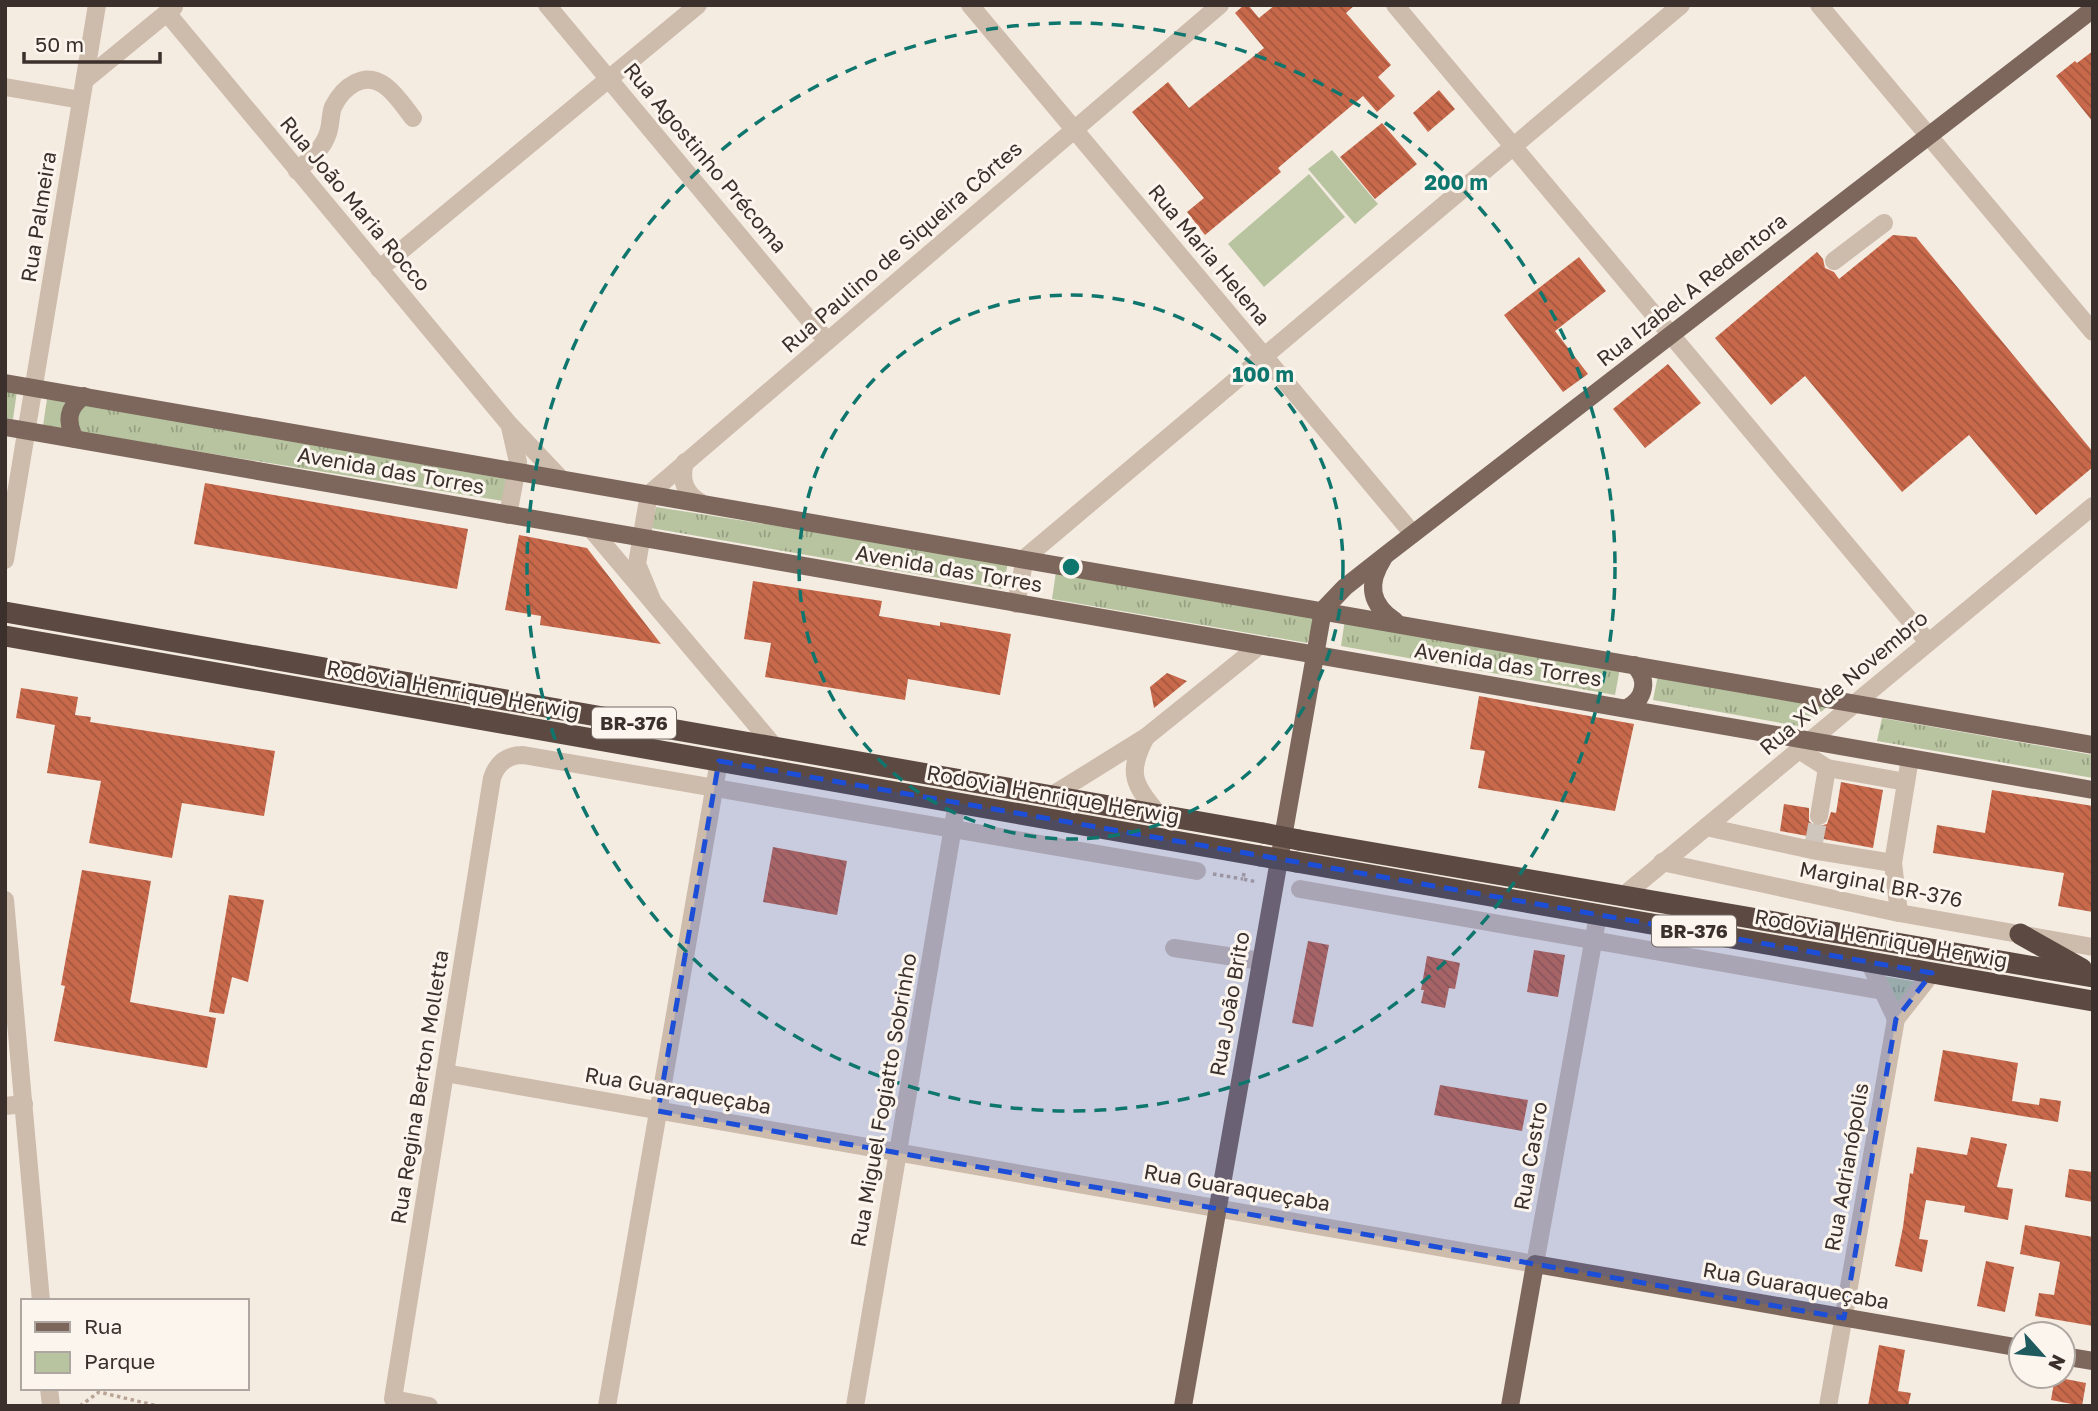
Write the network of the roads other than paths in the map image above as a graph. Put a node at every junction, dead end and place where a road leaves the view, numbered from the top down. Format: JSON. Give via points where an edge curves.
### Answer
{"nodes":[{"id":1,"x":97,"y":5,"type":"edge"},
{"id":2,"x":547,"y":5,"type":"edge"},
{"id":3,"x":698,"y":5,"type":"edge"},
{"id":4,"x":970,"y":5,"type":"edge"},
{"id":5,"x":1220,"y":5,"type":"edge"},
{"id":6,"x":1395,"y":5,"type":"edge"},
{"id":7,"x":1681,"y":5,"type":"edge"},
{"id":8,"x":1819,"y":5,"type":"edge"},
{"id":9,"x":171,"y":9,"type":"edge"},
{"id":10,"x":2093,"y":9,"type":"edge"},
{"id":11,"x":609,"y":79,"type":"junction"},
{"id":12,"x":85,"y":80,"type":"junction"},
{"id":13,"x":5,"y":87,"type":"edge"},
{"id":14,"x":81,"y":100,"type":"junction"},
{"id":15,"x":413,"y":118,"type":"dead end"},
{"id":16,"x":1074,"y":130,"type":"junction"},
{"id":17,"x":1928,"y":136,"type":"junction"},
{"id":18,"x":1513,"y":147,"type":"junction"},
{"id":19,"x":298,"y":171,"type":"junction"},
{"id":20,"x":1884,"y":223,"type":"dead end"},
{"id":21,"x":1834,"y":261,"type":"dead end"},
{"id":22,"x":379,"y":269,"type":"junction"},
{"id":23,"x":2093,"y":332,"type":"edge"},
{"id":24,"x":1671,"y":335,"type":"junction"},
{"id":25,"x":827,"y":341,"type":"junction"},
{"id":26,"x":1264,"y":356,"type":"junction"},
{"id":27,"x":5,"y":383,"type":"edge"},
{"id":28,"x":34,"y":388,"type":"junction"},
{"id":29,"x":84,"y":396,"type":"junction"},
{"id":30,"x":509,"y":424,"type":"junction"},
{"id":31,"x":5,"y":427,"type":"edge"},
{"id":32,"x":27,"y":430,"type":"junction"},
{"id":33,"x":75,"y":439,"type":"junction"},
{"id":34,"x":685,"y":463,"type":"junction"},
{"id":35,"x":517,"y":471,"type":"junction"},
{"id":36,"x":560,"y":478,"type":"junction"},
{"id":37,"x":649,"y":494,"type":"junction"},
{"id":38,"x":700,"y":502,"type":"junction"},
{"id":39,"x":2093,"y":506,"type":"edge"},
{"id":40,"x":508,"y":515,"type":"junction"},
{"id":41,"x":591,"y":529,"type":"junction"},
{"id":42,"x":1413,"y":534,"type":"junction"},
{"id":43,"x":640,"y":538,"type":"junction"},
{"id":44,"x":1387,"y":554,"type":"junction"},
{"id":45,"x":1025,"y":558,"type":"junction"},
{"id":46,"x":5,"y":560,"type":"edge"},
{"id":47,"x":652,"y":600,"type":"junction"},
{"id":48,"x":1016,"y":604,"type":"junction"},
{"id":49,"x":1323,"y":610,"type":"junction"},
{"id":50,"x":5,"y":612,"type":"edge"},
{"id":51,"x":1397,"y":623,"type":"junction"},
{"id":52,"x":5,"y":636,"type":"edge"},
{"id":53,"x":1928,"y":642,"type":"junction"},
{"id":54,"x":1259,"y":646,"type":"junction"},
{"id":55,"x":1315,"y":656,"type":"junction"},
{"id":56,"x":1634,"y":664,"type":"junction"},
{"id":57,"x":1856,"y":703,"type":"junction"},
{"id":58,"x":1627,"y":708,"type":"junction"},
{"id":59,"x":1146,"y":737,"type":"junction"},
{"id":60,"x":2093,"y":745,"type":"edge"},
{"id":61,"x":1804,"y":746,"type":"junction"},
{"id":62,"x":775,"y":747,"type":"junction"},
{"id":63,"x":1910,"y":758,"type":"junction"},
{"id":64,"x":719,"y":761,"type":"junction"},
{"id":65,"x":1828,"y":768,"type":"junction"},
{"id":66,"x":1906,"y":782,"type":"junction"},
{"id":67,"x":715,"y":787,"type":"junction"},
{"id":68,"x":2093,"y":790,"type":"edge"},
{"id":69,"x":1051,"y":796,"type":"junction"},
{"id":70,"x":957,"y":803,"type":"junction"},
{"id":71,"x":1159,"y":815,"type":"junction"},
{"id":72,"x":1819,"y":816,"type":"tunnel mouth"},
{"id":73,"x":1706,"y":827,"type":"junction"},
{"id":74,"x":953,"y":829,"type":"junction"},
{"id":75,"x":1662,"y":862,"type":"junction"},
{"id":76,"x":1893,"y":863,"type":"junction"},
{"id":77,"x":1197,"y":872,"type":"road end"},
{"id":78,"x":1300,"y":890,"type":"dead end"},
{"id":79,"x":1623,"y":896,"type":"junction"},
{"id":80,"x":5,"y":900,"type":"edge"},
{"id":81,"x":1899,"y":913,"type":"junction"},
{"id":82,"x":1598,"y":915,"type":"junction"},
{"id":83,"x":2020,"y":934,"type":"junction"},
{"id":84,"x":1593,"y":940,"type":"junction"},
{"id":85,"x":2093,"y":947,"type":"edge"},
{"id":86,"x":1174,"y":948,"type":"dead end"},
{"id":87,"x":1261,"y":961,"type":"junction"},
{"id":88,"x":1869,"y":962,"type":"junction"},
{"id":89,"x":1932,"y":973,"type":"junction"},
{"id":90,"x":2093,"y":976,"type":"edge"},
{"id":91,"x":1883,"y":991,"type":"junction"},
{"id":92,"x":2093,"y":1001,"type":"edge"},
{"id":93,"x":1896,"y":1019,"type":"junction"},
{"id":94,"x":445,"y":1073,"type":"junction"},
{"id":95,"x":24,"y":1104,"type":"junction"},
{"id":96,"x":5,"y":1105,"type":"edge"},
{"id":97,"x":658,"y":1111,"type":"junction"},
{"id":98,"x":898,"y":1152,"type":"junction"},
{"id":99,"x":1217,"y":1208,"type":"junction"},
{"id":100,"x":1535,"y":1264,"type":"junction"},
{"id":101,"x":41,"y":1299,"type":"edge"},
{"id":102,"x":1844,"y":1318,"type":"junction"},
{"id":103,"x":2007,"y":1346,"type":"edge"},
{"id":104,"x":429,"y":1406,"type":"edge"},
{"id":105,"x":607,"y":1406,"type":"edge"},
{"id":106,"x":855,"y":1406,"type":"edge"},
{"id":107,"x":1183,"y":1406,"type":"edge"},
{"id":108,"x":1510,"y":1406,"type":"edge"},
{"id":109,"x":1828,"y":1406,"type":"edge"}],
"edges":[{"from":1,"to":12,"type":"street","name":"Rua Palmeira"},
{"from":2,"to":11,"type":"street","name":"Rua Agostinho Précoma"},
{"from":3,"to":11,"type":"street"},
{"from":4,"to":16,"type":"street","name":"Rua Maria Helena"},
{"from":5,"to":16,"type":"street","name":"Rua Paulino de Siqueira Côrtes"},
{"from":6,"to":18,"type":"street"},
{"from":7,"to":18,"type":"street"},
{"from":8,"to":17,"type":"street"},
{"from":9,"to":12,"type":"street"},
{"from":9,"to":19,"type":"street","name":"Rua João Maria Rocco"},
{"from":10,"to":17,"type":"main road","name":"Rua Izabel A Redentora"},
{"from":11,"to":22,"type":"street"},
{"from":11,"to":25,"type":"street","name":"Rua Agostinho Précoma"},
{"from":12,"to":14,"type":"street","name":"Rua Palmeira"},
{"from":13,"to":14,"type":"street"},
{"from":14,"to":28,"type":"street","name":"Rua Palmeira"},
{"from":15,"to":19,"type":"street","via":[[391,90],[363,78],[348,86],[337,100],[325,140]]},
{"from":16,"to":25,"type":"street","name":"Rua Paulino de Siqueira Côrtes"},
{"from":16,"to":26,"type":"street","name":"Rua Maria Helena"},
{"from":17,"to":23,"type":"street"},
{"from":17,"to":24,"type":"main road","name":"Rua Izabel A Redentora"},
{"from":18,"to":24,"type":"street"},
{"from":18,"to":26,"type":"street"},
{"from":19,"to":22,"type":"street","name":"Rua João Maria Rocco"},
{"from":20,"to":21,"type":"street"},
{"from":22,"to":30,"type":"street","name":"Rua João Maria Rocco"},
{"from":24,"to":42,"type":"main road","name":"Rua Izabel A Redentora"},
{"from":24,"to":53,"type":"street"},
{"from":25,"to":34,"type":"street","name":"Rua Paulino de Siqueira Côrtes"},
{"from":26,"to":42,"type":"street","name":"Rua Maria Helena"},
{"from":26,"to":45,"type":"street"},
{"from":27,"to":28,"type":"main road","name":"Avenida das Torres"},
{"from":28,"to":29,"type":"main road","name":"Avenida das Torres"},
{"from":28,"to":32,"type":"street","name":"Rua Palmeira"},
{"from":29,"to":33,"type":"main road","via":[[68,417]]},
{"from":29,"to":35,"type":"main road","name":"Avenida das Torres"},
{"from":30,"to":35,"type":"street","name":"Rua João Maria Rocco"},
{"from":30,"to":36,"type":"street","name":"Rua João Maria Rocco"},
{"from":31,"to":32,"type":"main road","name":"Avenida das Torres"},
{"from":32,"to":33,"type":"main road","name":"Avenida das Torres"},
{"from":32,"to":46,"type":"street","name":"Rua Palmeira"},
{"from":33,"to":40,"type":"main road","name":"Avenida das Torres"},
{"from":34,"to":37,"type":"street","name":"Rua Paulino de Siqueira Côrtes"},
{"from":34,"to":38,"type":"street","via":[[686,490]]},
{"from":35,"to":36,"type":"main road","name":"Avenida das Torres"},
{"from":35,"to":40,"type":"street","name":"Rua João Maria Rocco"},
{"from":36,"to":37,"type":"main road","name":"Avenida das Torres"},
{"from":37,"to":38,"type":"main road","name":"Avenida das Torres"},
{"from":37,"to":43,"type":"street"},
{"from":38,"to":45,"type":"main road","name":"Avenida das Torres"},
{"from":39,"to":53,"type":"street","name":"Rua XV de Novembro"},
{"from":40,"to":41,"type":"main road","name":"Avenida das Torres"},
{"from":41,"to":43,"type":"main road","name":"Avenida das Torres"},
{"from":41,"to":47,"type":"street"},
{"from":42,"to":44,"type":"main road","name":"Rua Izabel A Redentora"},
{"from":43,"to":47,"type":"street","via":[[637,564]]},
{"from":43,"to":48,"type":"main road","name":"Avenida das Torres"},
{"from":44,"to":49,"type":"main road","name":"Rua Izabel A Redentora"},
{"from":44,"to":51,"type":"main road","via":[[1375,571],[1373,595]]},
{"from":45,"to":48,"type":"street"},
{"from":45,"to":49,"type":"main road","name":"Avenida das Torres"},
{"from":47,"to":62,"type":"street"},
{"from":48,"to":54,"type":"main road","name":"Avenida das Torres"},
{"from":49,"to":51,"type":"main road","name":"Avenida das Torres"},
{"from":49,"to":55,"type":"main road","name":"Rua João Brito"},
{"from":50,"to":62,"type":"highway","name":"Rodovia Henrique Herwig","number":"BR-376"},
{"from":51,"to":56,"type":"main road","name":"Avenida das Torres"},
{"from":52,"to":64,"type":"highway","name":"Rodovia Henrique Herwig","number":"BR-376"},
{"from":53,"to":57,"type":"street","name":"Rua XV de Novembro"},
{"from":54,"to":55,"type":"main road","name":"Avenida das Torres"},
{"from":54,"to":59,"type":"street"},
{"from":55,"to":58,"type":"main road","name":"Avenida das Torres"},
{"from":55,"to":87,"type":"main road","name":"Rua João Brito"},
{"from":56,"to":57,"type":"main road","name":"Avenida das Torres"},
{"from":56,"to":58,"type":"main road","via":[[1642,675],[1643,688],[1638,701]]},
{"from":57,"to":60,"type":"main road","name":"Avenida das Torres"},
{"from":57,"to":61,"type":"street","name":"Rua XV de Novembro"},
{"from":58,"to":61,"type":"main road","name":"Avenida das Torres"},
{"from":59,"to":69,"type":"street"},
{"from":59,"to":71,"type":"street","via":[[1133,769],[1143,795]]},
{"from":61,"to":63,"type":"main road","name":"Avenida das Torres"},
{"from":61,"to":65,"type":"street"},
{"from":61,"to":73,"type":"street","name":"Rua XV de Novembro"},
{"from":62,"to":69,"type":"highway","name":"Rodovia Henrique Herwig","number":"BR-376"},
{"from":63,"to":66,"type":"street"},
{"from":63,"to":68,"type":"main road","name":"Avenida das Torres"},
{"from":64,"to":67,"type":"street"},
{"from":64,"to":70,"type":"highway","name":"Rodovia Henrique Herwig","number":"BR-376"},
{"from":65,"to":66,"type":"street"},
{"from":65,"to":72,"type":"street"},
{"from":66,"to":76,"type":"street"},
{"from":67,"to":74,"type":"street"},
{"from":67,"to":94,"type":"street","name":"Rua Regina Berton Molletta","via":[[523,755],[503,761],[492,782]]},
{"from":67,"to":97,"type":"street"},
{"from":69,"to":71,"type":"highway","name":"Rodovia Henrique Herwig","number":"BR-376"},
{"from":70,"to":74,"type":"street","name":"Rua Miguel Fogiatto Sobrinho"},
{"from":70,"to":82,"type":"highway","name":"Rodovia Henrique Herwig","number":"BR-376","bridge":true},
{"from":71,"to":79,"type":"highway","name":"Rodovia Henrique Herwig","number":"BR-376","bridge":true},
{"from":73,"to":75,"type":"street","name":"Rua XV de Novembro"},
{"from":73,"to":76,"type":"street"},
{"from":74,"to":77,"type":"street"},
{"from":74,"to":98,"type":"street","name":"Rua Miguel Fogiatto Sobrinho"},
{"from":75,"to":79,"type":"street","name":"Rua XV de Novembro"},
{"from":75,"to":81,"type":"street","name":"Marginal BR-376"},
{"from":76,"to":81,"type":"street"},
{"from":78,"to":84,"type":"street"},
{"from":79,"to":90,"type":"highway","name":"Rodovia Henrique Herwig","number":"BR-376"},
{"from":80,"to":95,"type":"street"},
{"from":81,"to":83,"type":"street","name":"Marginal BR-376"},
{"from":82,"to":84,"type":"street","name":"Rua Castro"},
{"from":82,"to":88,"type":"highway","name":"Rodovia Henrique Herwig","number":"BR-376"},
{"from":83,"to":85,"type":"street","name":"Marginal BR-376"},
{"from":83,"to":90,"type":"highway"},
{"from":84,"to":91,"type":"street"},
{"from":84,"to":100,"type":"street","name":"Rua Castro"},
{"from":86,"to":87,"type":"street"},
{"from":87,"to":99,"type":"main road","name":"Rua João Brito"},
{"from":88,"to":89,"type":"highway","name":"Rodovia Henrique Herwig","number":"BR-376"},
{"from":88,"to":91,"type":"street"},
{"from":89,"to":92,"type":"highway","name":"Rodovia Henrique Herwig","number":"BR-376"},
{"from":89,"to":93,"type":"street","name":"Rua Adrianópolis"},
{"from":91,"to":93,"type":"street"},
{"from":93,"to":102,"type":"street","name":"Rua Adrianópolis"},
{"from":94,"to":97,"type":"street","name":"Rua Guaraqueçaba"},
{"from":94,"to":104,"type":"street","name":"Rua Regina Berton Molletta","via":[[393,1399]]},
{"from":95,"to":96,"type":"street"},
{"from":95,"to":101,"type":"street"},
{"from":97,"to":98,"type":"street","name":"Rua Guaraqueçaba"},
{"from":97,"to":105,"type":"street"},
{"from":98,"to":99,"type":"street","name":"Rua Guaraqueçaba"},
{"from":98,"to":106,"type":"street","name":"Rua Miguel Fogiatto Sobrinho"},
{"from":99,"to":100,"type":"street","name":"Rua Guaraqueçaba"},
{"from":99,"to":107,"type":"main road","name":"Rua João Brito"},
{"from":100,"to":102,"type":"main road","name":"Rua Guaraqueçaba"},
{"from":100,"to":108,"type":"main road","name":"Rua Castro"},
{"from":102,"to":103,"type":"main road","name":"Rua Guaraqueçaba"},
{"from":102,"to":109,"type":"street","name":"Rua Adrianópolis"}]}
